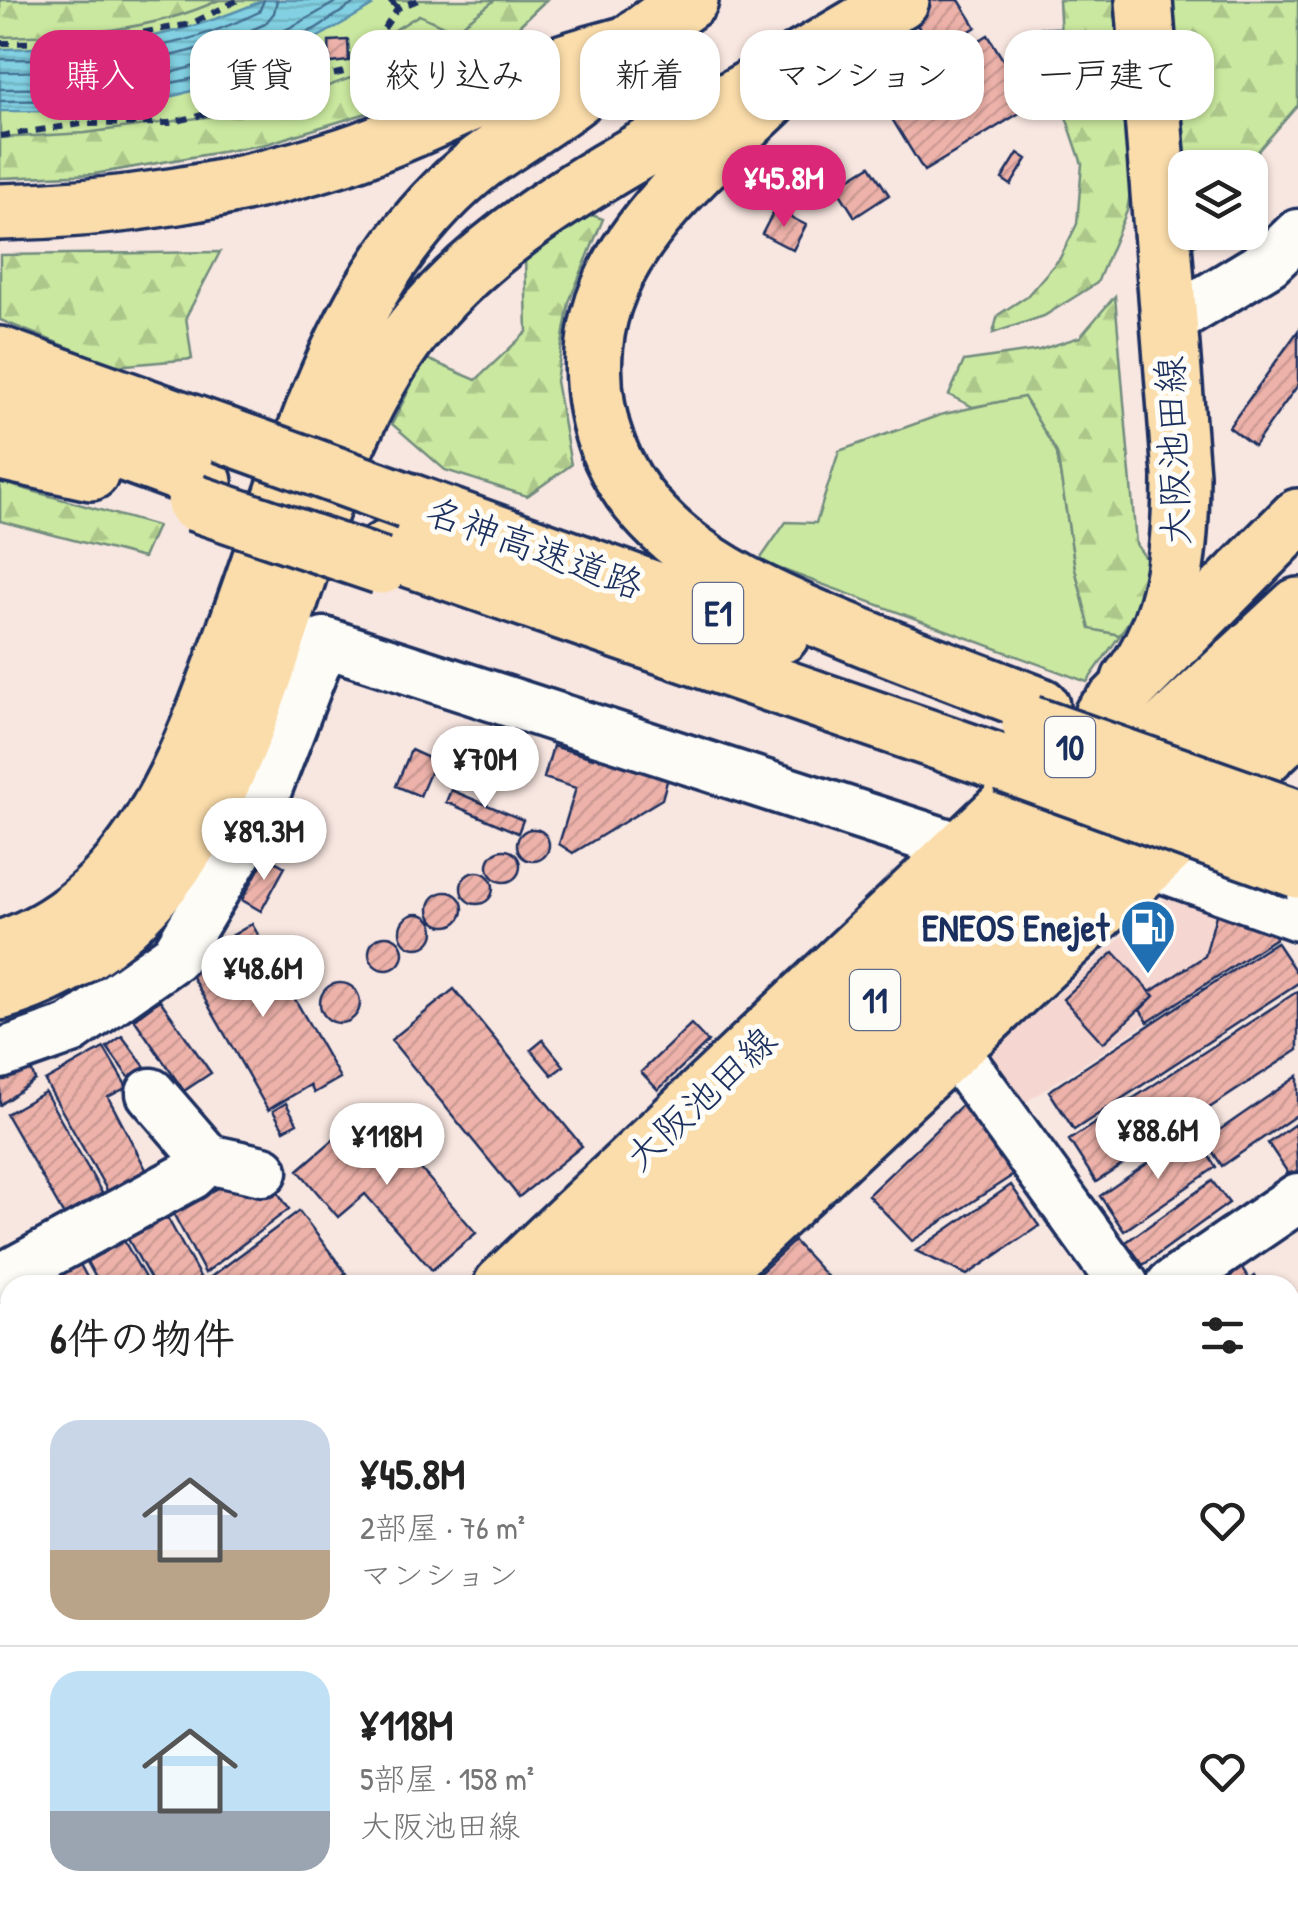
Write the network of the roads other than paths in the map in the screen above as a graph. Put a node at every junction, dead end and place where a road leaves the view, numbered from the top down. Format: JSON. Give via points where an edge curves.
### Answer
{"nodes":[{"id":1,"x":690,"y":0,"type":"edge"},
{"id":2,"x":901,"y":0,"type":"edge"},
{"id":3,"x":1144,"y":0,"type":"edge"},
{"id":4,"x":649,"y":30,"type":"edge"},
{"id":5,"x":852,"y":30,"type":"edge"},
{"id":6,"x":580,"y":58,"type":"edge"},
{"id":7,"x":580,"y":94,"type":"edge"},
{"id":8,"x":740,"y":95,"type":"edge"},
{"id":9,"x":750,"y":120,"type":"edge"},
{"id":10,"x":0,"y":212,"type":"edge"},
{"id":11,"x":1298,"y":234,"type":"edge"},
{"id":12,"x":1168,"y":324,"type":"junction"},
{"id":13,"x":0,"y":355,"type":"edge"},
{"id":14,"x":0,"y":408,"type":"edge"},
{"id":15,"x":0,"y":452,"type":"edge"},
{"id":16,"x":207,"y":473,"type":"junction"},
{"id":17,"x":1298,"y":503,"type":"edge"},
{"id":18,"x":1298,"y":517,"type":"edge"},
{"id":19,"x":1279,"y":568,"type":"edge"},
{"id":20,"x":1298,"y":606,"type":"edge"},
{"id":21,"x":1298,"y":664,"type":"edge"},
{"id":22,"x":1183,"y":713,"type":"junction"},
{"id":23,"x":1102,"y":715,"type":"junction"},
{"id":24,"x":1025,"y":731,"type":"junction"},
{"id":25,"x":1293,"y":736,"type":"edge"},
{"id":26,"x":1298,"y":799,"type":"edge"},
{"id":27,"x":1298,"y":818,"type":"edge"},
{"id":28,"x":964,"y":849,"type":"junction"},
{"id":29,"x":1150,"y":863,"type":"junction"},
{"id":30,"x":1298,"y":870,"type":"edge"},
{"id":31,"x":1298,"y":916,"type":"edge"},
{"id":32,"x":0,"y":948,"type":"edge"},
{"id":33,"x":0,"y":992,"type":"edge"},
{"id":34,"x":952,"y":1047,"type":"junction"},
{"id":35,"x":0,"y":1054,"type":"edge"},
{"id":36,"x":151,"y":1093,"type":"dead end"},
{"id":37,"x":208,"y":1158,"type":"junction"},
{"id":38,"x":262,"y":1171,"type":"dead end"},
{"id":39,"x":1298,"y":1198,"type":"edge"},
{"id":40,"x":7,"y":1275,"type":"edge"},
{"id":41,"x":513,"y":1275,"type":"edge"},
{"id":42,"x":577,"y":1275,"type":"edge"},
{"id":43,"x":639,"y":1275,"type":"edge"},
{"id":44,"x":711,"y":1275,"type":"edge"},
{"id":45,"x":1117,"y":1275,"type":"edge"},
{"id":46,"x":1185,"y":1275,"type":"edge"}],
"edges":[{"from":1,"to":4,"type":"main road"},
{"from":2,"to":5,"type":"main road"},
{"from":3,"to":12,"type":"main road","name":"大阪池田線","number":"10"},
{"from":6,"to":10,"type":"main road","via":[[410,131],[284,173],[160,198]]},
{"from":7,"to":32,"type":"main road","via":[[444,194],[388,263],[324,387],[203,716],[162,805],[118,866],[79,905]]},
{"from":8,"to":33,"type":"main road","via":[[558,200],[442,295],[388,364],[348,442],[242,734],[198,828],[142,906],[109,936],[55,970]]},
{"from":9,"to":24,"type":"main road","via":[[678,192],[609,288],[594,373],[612,458],[650,516],[704,562]]},
{"from":11,"to":12,"type":"street","via":[[1268,262]]},
{"from":12,"to":23,"type":"main road","name":"大阪池田線","number":"10","via":[[1181,475],[1175,573],[1150,650]]},
{"from":13,"to":16,"type":"main road","name":"名神高速道路","number":"E1"},
{"from":14,"to":16,"type":"main road","name":"名神高速道路","number":"E1"},
{"from":15,"to":16,"type":"main road","via":[[103,474]]},
{"from":16,"to":24,"type":"main road","name":"名神高速道路","number":"E1","bridge":true,"via":[[407,501]]},
{"from":16,"to":24,"type":"main road","name":"名神高速道路","number":"E1","via":[[382,558],[735,672]]},
{"from":17,"to":19,"type":"main road"},
{"from":18,"to":19,"type":"main road"},
{"from":19,"to":22,"type":"main road"},
{"from":19,"to":23,"type":"main road"},
{"from":20,"to":22,"type":"main road","number":"11"},
{"from":21,"to":43,"type":"main road","number":"11"},
{"from":22,"to":42,"type":"main road","number":"11"},
{"from":23,"to":28,"type":"main road","name":"大阪池田線","number":"10"},
{"from":24,"to":26,"type":"main road"},
{"from":24,"to":27,"type":"main road","name":"名神高速道路","number":"E1","bridge":true},
{"from":24,"to":30,"type":"main road","name":"名神高速道路","number":"E1","bridge":true},
{"from":25,"to":29,"type":"main road"},
{"from":28,"to":35,"type":"street","via":[[324,642],[252,828],[175,956],[71,1029]]},
{"from":28,"to":41,"type":"main road","name":"大阪池田線","number":"10"},
{"from":29,"to":31,"type":"street"},
{"from":29,"to":34,"type":"main road"},
{"from":34,"to":44,"type":"main road"},
{"from":34,"to":45,"type":"street"},
{"from":36,"to":37,"type":"street"},
{"from":37,"to":38,"type":"street"},
{"from":37,"to":40,"type":"street","via":[[191,1174]]},
{"from":39,"to":46,"type":"street"}]}
